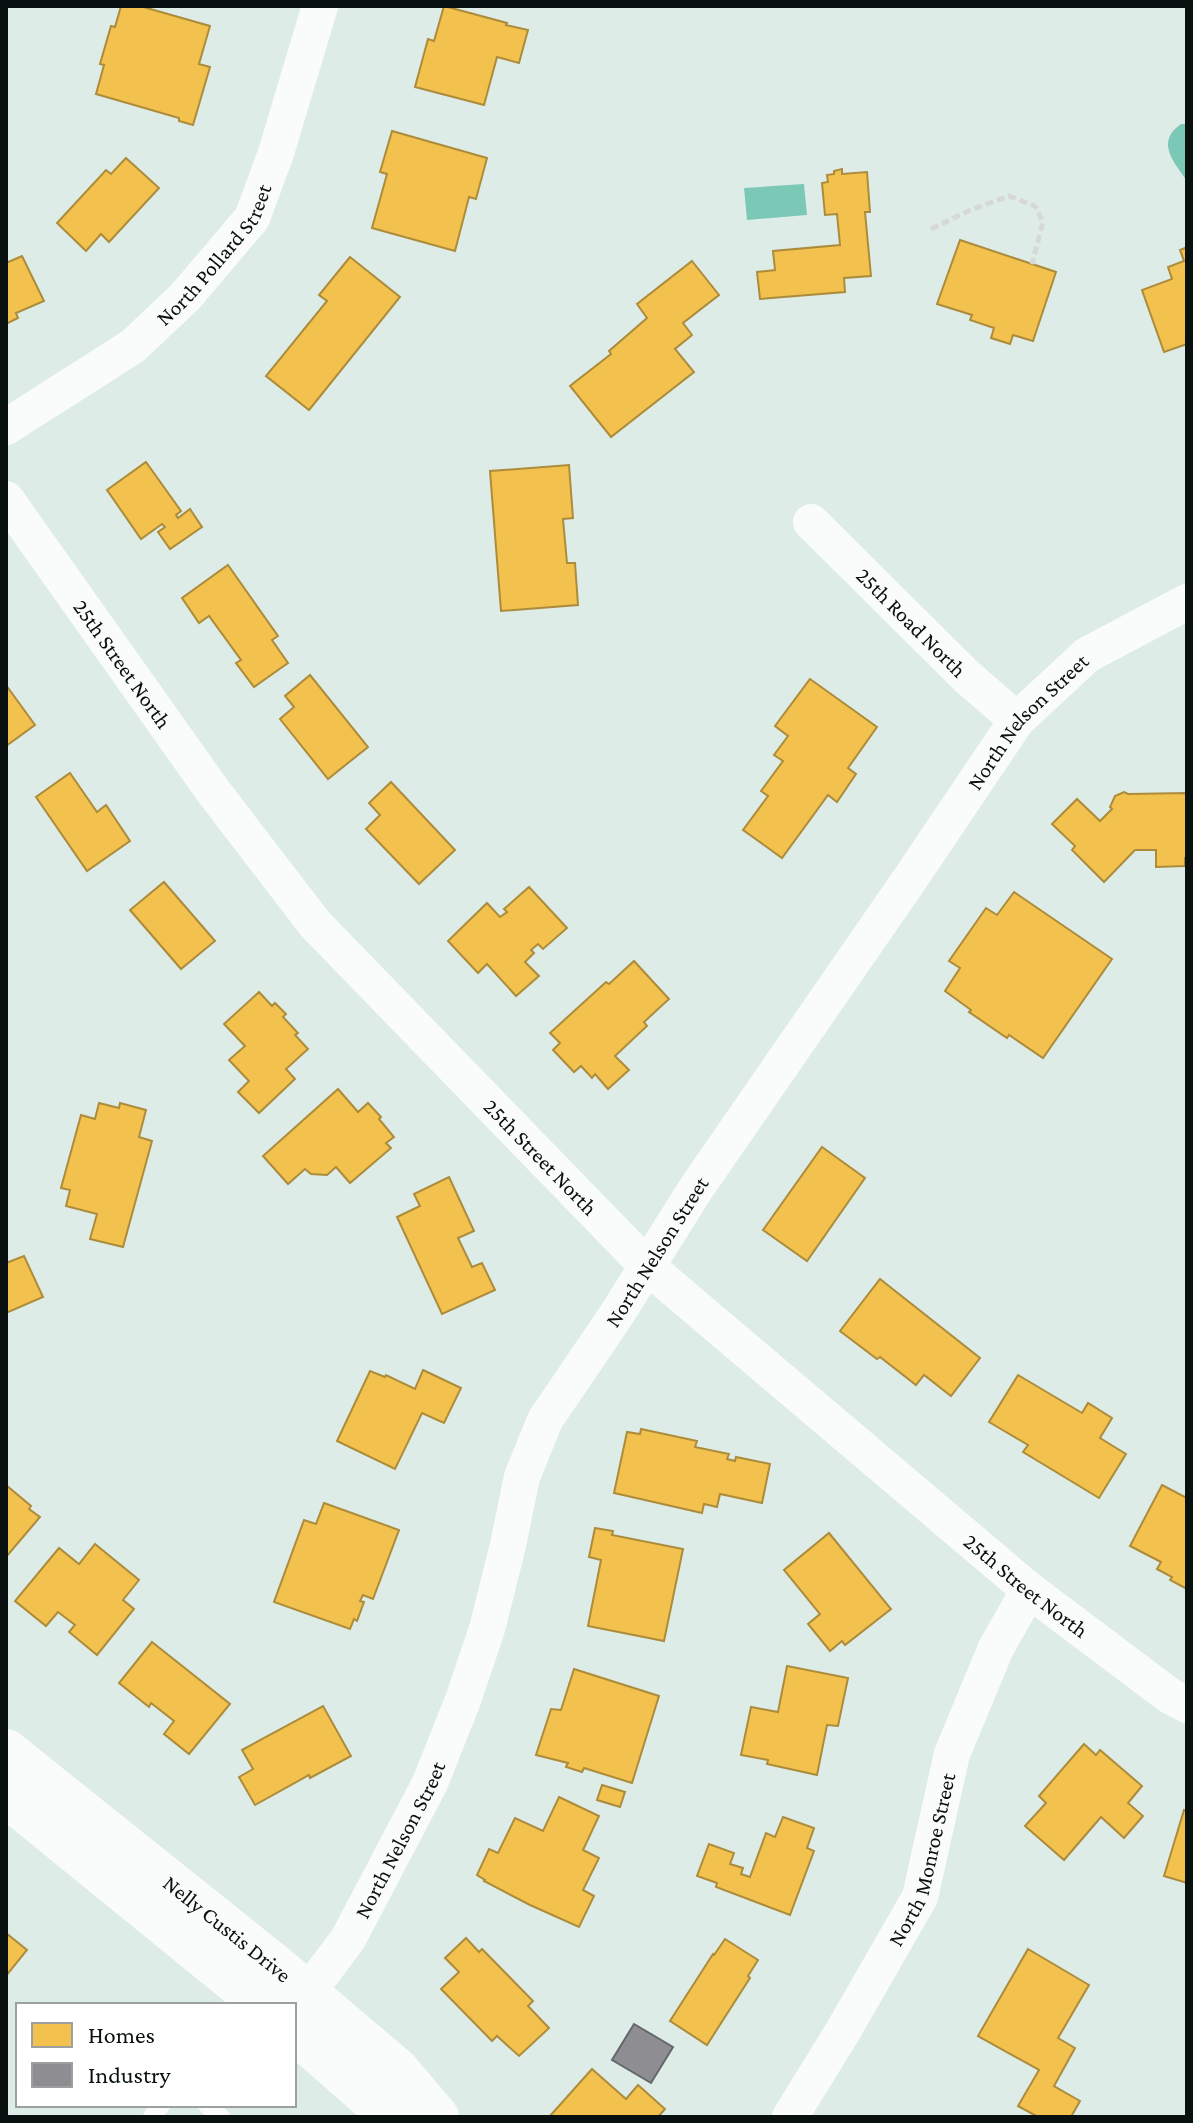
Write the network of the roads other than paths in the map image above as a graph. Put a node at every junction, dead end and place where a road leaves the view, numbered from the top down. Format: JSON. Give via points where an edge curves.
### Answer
{"nodes":[{"id":1,"x":320,"y":6,"type":"edge"},
{"id":2,"x":6,"y":427,"type":"edge"},
{"id":3,"x":6,"y":499,"type":"edge"},
{"id":4,"x":811,"y":522,"type":"dead end"},
{"id":5,"x":1186,"y":604,"type":"edge"},
{"id":6,"x":1017,"y":720,"type":"junction"},
{"id":7,"x":648,"y":1267,"type":"junction"},
{"id":8,"x":1029,"y":1590,"type":"junction"},
{"id":9,"x":1187,"y":1705,"type":"edge"},
{"id":10,"x":6,"y":1751,"type":"edge"},
{"id":11,"x":6,"y":1795,"type":"edge"},
{"id":12,"x":273,"y":1996,"type":"edge"},
{"id":13,"x":296,"y":2010,"type":"edge"},
{"id":14,"x":296,"y":2020,"type":"edge"},
{"id":15,"x":388,"y":2117,"type":"edge"},
{"id":16,"x":437,"y":2117,"type":"edge"},
{"id":17,"x":790,"y":2117,"type":"edge"}],
"edges":[{"from":1,"to":2,"type":"street","name":"North Pollard Street","via":[[252,218],[185,297],[133,346]]},
{"from":3,"to":7,"type":"street","name":"25th Street North","via":[[213,791],[315,924]]},
{"from":4,"to":6,"type":"street","name":"25th Road North"},
{"from":5,"to":6,"type":"street","name":"North Nelson Street","via":[[1087,655]]},
{"from":6,"to":7,"type":"street","name":"North Nelson Street","via":[[697,1187]]},
{"from":7,"to":8,"type":"street","name":"25th Street North"},
{"from":7,"to":12,"type":"street","name":"North Nelson Street","via":[[545,1420],[522,1477],[487,1629],[430,1783],[348,1939]]},
{"from":8,"to":9,"type":"street","name":"25th Street North"},
{"from":8,"to":17,"type":"street","name":"North Monroe Street","via":[[996,1648],[952,1754],[920,1897]]},
{"from":10,"to":12,"type":"street","name":"Nelly Custis Drive"},
{"from":11,"to":12,"type":"street","name":"Nelly Custis Drive"},
{"from":13,"to":16,"type":"street","name":"Nelly Custis Drive","via":[[397,2070]]},
{"from":14,"to":15,"type":"street","name":"Nelly Custis Drive"}]}
